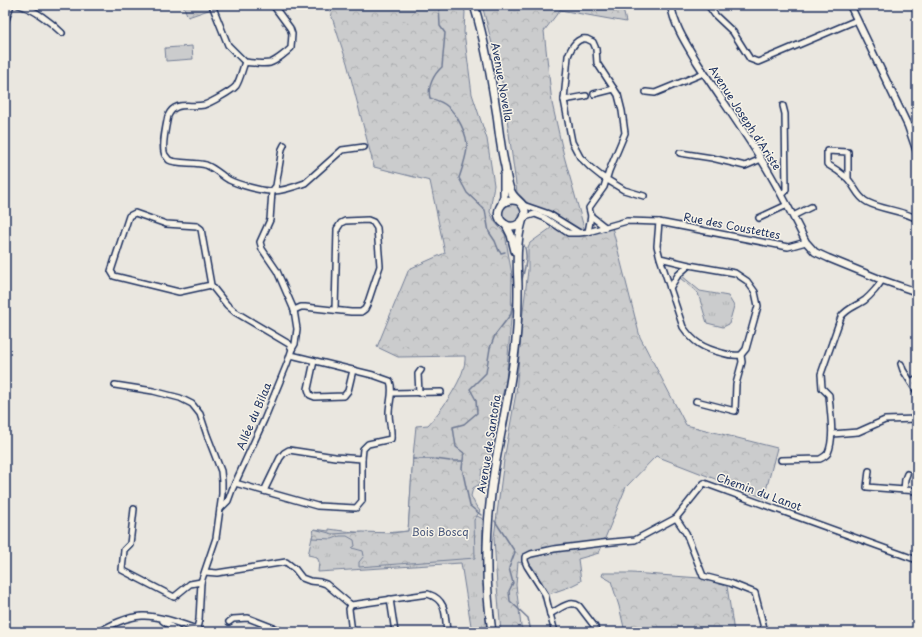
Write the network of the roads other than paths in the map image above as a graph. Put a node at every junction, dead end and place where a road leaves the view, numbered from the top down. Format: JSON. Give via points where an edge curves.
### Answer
{"nodes":[{"id":1,"x":11,"y":5,"type":"edge"},
{"id":2,"x":19,"y":5,"type":"edge"},
{"id":3,"x":212,"y":5,"type":"edge"},
{"id":4,"x":273,"y":5,"type":"edge"},
{"id":5,"x":474,"y":5,"type":"edge"},
{"id":6,"x":671,"y":5,"type":"edge"},
{"id":7,"x":708,"y":5,"type":"edge"},
{"id":8,"x":850,"y":5,"type":"edge"},
{"id":9,"x":857,"y":20,"type":"junction"},
{"id":10,"x":5,"y":23,"type":"edge"},
{"id":11,"x":62,"y":33,"type":"dead end"},
{"id":12,"x":244,"y":62,"type":"junction"},
{"id":13,"x":704,"y":73,"type":"junction"},
{"id":14,"x":614,"y":89,"type":"junction"},
{"id":15,"x":646,"y":92,"type":"dead end"},
{"id":16,"x":594,"y":94,"type":"dead end"},
{"id":17,"x":586,"y":96,"type":"dead end"},
{"id":18,"x":564,"y":100,"type":"junction"},
{"id":19,"x":783,"y":106,"type":"dead end"},
{"id":20,"x":284,"y":145,"type":"dead end"},
{"id":21,"x":364,"y":147,"type":"dead end"},
{"id":22,"x":917,"y":152,"type":"edge"},
{"id":23,"x":680,"y":153,"type":"dead end"},
{"id":24,"x":761,"y":159,"type":"junction"},
{"id":25,"x":504,"y":164,"type":"junction"},
{"id":26,"x":848,"y":179,"type":"junction"},
{"id":27,"x":606,"y":180,"type":"junction"},
{"id":28,"x":272,"y":191,"type":"junction"},
{"id":29,"x":782,"y":195,"type":"junction"},
{"id":30,"x":644,"y":196,"type":"dead end"},
{"id":31,"x":502,"y":203,"type":"junction"},
{"id":32,"x":521,"y":203,"type":"junction"},
{"id":33,"x":787,"y":205,"type":"junction"},
{"id":34,"x":811,"y":207,"type":"dead end"},
{"id":35,"x":591,"y":216,"type":"junction"},
{"id":36,"x":793,"y":216,"type":"junction"},
{"id":37,"x":759,"y":218,"type":"dead end"},
{"id":38,"x":523,"y":219,"type":"junction"},
{"id":39,"x":917,"y":219,"type":"edge"},
{"id":40,"x":659,"y":222,"type":"junction"},
{"id":41,"x":506,"y":225,"type":"junction"},
{"id":42,"x":605,"y":227,"type":"junction"},
{"id":43,"x":588,"y":232,"type":"junction"},
{"id":44,"x":579,"y":233,"type":"junction"},
{"id":45,"x":806,"y":242,"type":"junction"},
{"id":46,"x":660,"y":258,"type":"junction"},
{"id":47,"x":517,"y":259,"type":"junction"},
{"id":48,"x":689,"y":265,"type":"junction"},
{"id":49,"x":882,"y":280,"type":"junction"},
{"id":50,"x":211,"y":285,"type":"junction"},
{"id":51,"x":670,"y":288,"type":"junction"},
{"id":52,"x":917,"y":292,"type":"edge"},
{"id":53,"x":294,"y":310,"type":"junction"},
{"id":54,"x":335,"y":310,"type":"junction"},
{"id":55,"x":291,"y":352,"type":"junction"},
{"id":56,"x":741,"y":355,"type":"junction"},
{"id":57,"x":314,"y":361,"type":"junction"},
{"id":58,"x":901,"y":364,"type":"dead end"},
{"id":59,"x":353,"y":370,"type":"junction"},
{"id":60,"x":421,"y":370,"type":"dead end"},
{"id":61,"x":917,"y":378,"type":"edge"},
{"id":62,"x":911,"y":382,"type":"junction"},
{"id":63,"x":115,"y":385,"type":"dead end"},
{"id":64,"x":441,"y":392,"type":"dead end"},
{"id":65,"x":917,"y":392,"type":"edge"},
{"id":66,"x":392,"y":393,"type":"junction"},
{"id":67,"x":419,"y":393,"type":"junction"},
{"id":68,"x":696,"y":401,"type":"dead end"},
{"id":69,"x":917,"y":419,"type":"edge"},
{"id":70,"x":832,"y":434,"type":"junction"},
{"id":71,"x":362,"y":459,"type":"junction"},
{"id":72,"x":781,"y":460,"type":"dead end"},
{"id":73,"x":868,"y":471,"type":"dead end"},
{"id":74,"x":907,"y":474,"type":"dead end"},
{"id":75,"x":235,"y":483,"type":"junction"},
{"id":76,"x":232,"y":490,"type":"junction"},
{"id":77,"x":904,"y":490,"type":"junction"},
{"id":78,"x":264,"y":491,"type":"junction"},
{"id":79,"x":917,"y":491,"type":"edge"},
{"id":80,"x":222,"y":494,"type":"junction"},
{"id":81,"x":134,"y":509,"type":"dead end"},
{"id":82,"x":220,"y":509,"type":"junction"},
{"id":83,"x":676,"y":518,"type":"junction"},
{"id":84,"x":917,"y":560,"type":"edge"},
{"id":85,"x":205,"y":572,"type":"junction"},
{"id":86,"x":201,"y":582,"type":"junction"},
{"id":87,"x":390,"y":599,"type":"junction"},
{"id":88,"x":351,"y":605,"type":"junction"},
{"id":89,"x":550,"y":614,"type":"junction"},
{"id":90,"x":159,"y":618,"type":"junction"},
{"id":91,"x":229,"y":622,"type":"dead end"},
{"id":92,"x":196,"y":630,"type":"edge"},
{"id":93,"x":98,"y":632,"type":"edge"},
{"id":94,"x":179,"y":632,"type":"edge"},
{"id":95,"x":205,"y":632,"type":"edge"},
{"id":96,"x":284,"y":632,"type":"edge"},
{"id":97,"x":352,"y":632,"type":"edge"},
{"id":98,"x":395,"y":632,"type":"edge"},
{"id":99,"x":447,"y":632,"type":"edge"},
{"id":100,"x":492,"y":632,"type":"edge"},
{"id":101,"x":555,"y":632,"type":"edge"},
{"id":102,"x":596,"y":632,"type":"edge"},
{"id":103,"x":765,"y":632,"type":"edge"}],
"edges":[{"from":1,"to":10,"type":"street"},
{"from":2,"to":11,"type":"street","via":[[27,7],[54,24]]},
{"from":3,"to":12,"type":"street","via":[[228,45]]},
{"from":4,"to":12,"type":"street","via":[[290,28],[291,48],[270,63]]},
{"from":5,"to":25,"type":"main road","name":"Avenue Novella","via":[[487,59]]},
{"from":6,"to":13,"type":"street","name":"Avenue Joseph d'Ariste","via":[[684,40]]},
{"from":7,"to":9,"type":"street","via":[[733,32],[750,59],[758,62]]},
{"from":8,"to":9,"type":"street"},
{"from":9,"to":22,"type":"street","via":[[908,126]]},
{"from":12,"to":28,"type":"street","via":[[236,86],[231,90],[204,104],[176,107],[170,112],[164,152],[169,160],[207,165],[229,180]]},
{"from":13,"to":15,"type":"street","via":[[655,93]]},
{"from":13,"to":24,"type":"street","name":"Avenue Joseph d'Ariste"},
{"from":14,"to":16,"type":"street"},
{"from":14,"to":18,"type":"street","via":[[597,63],[593,42],[586,39],[578,41],[570,49]]},
{"from":14,"to":27,"type":"street","via":[[622,111],[625,133]]},
{"from":17,"to":18,"type":"street"},
{"from":18,"to":27,"type":"street","via":[[572,142],[580,157]]},
{"from":19,"to":29,"type":"street","via":[[786,189]]},
{"from":20,"to":28,"type":"street","via":[[276,186]]},
{"from":21,"to":28,"type":"street","via":[[342,150],[299,186]]},
{"from":23,"to":24,"type":"street","via":[[745,166]]},
{"from":24,"to":29,"type":"street","name":"Avenue Joseph d'Ariste"},
{"from":25,"to":31,"type":"main road","name":"Avenue Novella"},
{"from":25,"to":32,"type":"main road","name":"Avenue Novella","via":[[512,194]]},
{"from":26,"to":26,"type":"street","via":[[848,152],[827,151],[827,164]]},
{"from":26,"to":39,"type":"street","via":[[865,201]]},
{"from":27,"to":30,"type":"street","via":[[624,190]]},
{"from":27,"to":35,"type":"street","via":[[589,208]]},
{"from":28,"to":53,"type":"street","name":"Allée du Bilaa","via":[[270,220],[260,242],[277,271]]},
{"from":29,"to":33,"type":"street","name":"Avenue Joseph d'Ariste"},
{"from":31,"to":32,"type":"main road","via":[[510,200]]},
{"from":31,"to":41,"type":"main road","via":[[498,211],[500,219]]},
{"from":32,"to":38,"type":"main road","via":[[525,209]]},
{"from":32,"to":44,"type":"street","via":[[548,214]]},
{"from":33,"to":36,"type":"street","name":"Avenue Joseph d'Ariste"},
{"from":33,"to":37,"type":"street"},
{"from":34,"to":36,"type":"street"},
{"from":35,"to":42,"type":"street"},
{"from":35,"to":43,"type":"street"},
{"from":36,"to":45,"type":"street","name":"Avenue Joseph d'Ariste"},
{"from":38,"to":41,"type":"main road","via":[[514,226]]},
{"from":38,"to":44,"type":"street","name":"Rue des Coustettes","via":[[535,214],[568,233]]},
{"from":38,"to":47,"type":"main road","name":"Avenue de Santoña","via":[[518,235]]},
{"from":40,"to":42,"type":"street","name":"Rue des Coustettes","via":[[627,221]]},
{"from":40,"to":45,"type":"street","name":"Rue des Coustettes","via":[[788,247]]},
{"from":40,"to":46,"type":"street","via":[[656,246]]},
{"from":41,"to":47,"type":"main road","name":"Avenue de Santoña"},
{"from":42,"to":43,"type":"street","name":"Rue des Coustettes"},
{"from":43,"to":44,"type":"street","name":"Rue des Coustettes"},
{"from":45,"to":49,"type":"street","via":[[815,252]]},
{"from":46,"to":48,"type":"street"},
{"from":46,"to":51,"type":"street"},
{"from":47,"to":100,"type":"main road","name":"Avenue de Santoña","via":[[516,340],[488,516],[488,584]]},
{"from":48,"to":51,"type":"street","via":[[678,275]]},
{"from":48,"to":56,"type":"street","via":[[735,273],[747,281],[755,292],[758,306],[746,349]]},
{"from":49,"to":52,"type":"street"},
{"from":49,"to":70,"type":"street","via":[[865,300],[844,312],[821,374],[822,388],[829,395]]},
{"from":50,"to":50,"type":"street","via":[[201,229],[197,226],[166,224],[135,213],[129,216],[111,271],[114,276],[179,292]]},
{"from":50,"to":55,"type":"street","via":[[235,312],[288,344]]},
{"from":51,"to":56,"type":"street","via":[[683,327],[689,336],[710,350],[734,356]]},
{"from":53,"to":54,"type":"street","via":[[301,307]]},
{"from":53,"to":55,"type":"street","name":"Allée du Bilaa","via":[[297,329]]},
{"from":54,"to":54,"type":"street","via":[[361,312],[367,305],[380,266],[377,228],[368,220],[345,221],[337,229]]},
{"from":55,"to":57,"type":"street"},
{"from":55,"to":75,"type":"street","name":"Allée du Bilaa"},
{"from":56,"to":68,"type":"street","via":[[735,411]]},
{"from":57,"to":59,"type":"street"},
{"from":57,"to":59,"type":"street","via":[[308,389],[310,395],[315,397],[344,396],[348,391]]},
{"from":58,"to":62,"type":"street"},
{"from":59,"to":66,"type":"street","via":[[390,381]]},
{"from":60,"to":67,"type":"street","via":[[418,374]]},
{"from":61,"to":62,"type":"street"},
{"from":62,"to":65,"type":"street"},
{"from":63,"to":80,"type":"street","via":[[153,391],[192,404],[200,414],[221,471]]},
{"from":64,"to":67,"type":"street"},
{"from":66,"to":67,"type":"street"},
{"from":66,"to":71,"type":"street","via":[[389,413],[392,431],[390,439],[368,444],[363,449]]},
{"from":69,"to":70,"type":"street","via":[[885,420],[858,432]]},
{"from":70,"to":72,"type":"street","via":[[825,457]]},
{"from":71,"to":78,"type":"street","via":[[289,450],[280,458]]},
{"from":71,"to":78,"type":"street","via":[[362,501],[356,508],[317,506]]},
{"from":73,"to":77,"type":"street","via":[[867,487]]},
{"from":74,"to":77,"type":"street"},
{"from":75,"to":76,"type":"street","name":"Allée du Bilaa"},
{"from":75,"to":78,"type":"street"},
{"from":76,"to":80,"type":"street"},
{"from":76,"to":82,"type":"street","name":"Allée du Bilaa","via":[[228,501]]},
{"from":77,"to":79,"type":"street"},
{"from":80,"to":82,"type":"street"},
{"from":81,"to":86,"type":"street","via":[[130,544],[124,550],[122,570],[174,597],[190,584]]},
{"from":82,"to":85,"type":"street","via":[[216,538]]},
{"from":83,"to":84,"type":"street","name":"Chemin du Lanot","via":[[704,483]]},
{"from":83,"to":89,"type":"street","name":"Chemin du Lanot","via":[[635,540],[554,549],[525,557],[527,566],[545,594]]},
{"from":83,"to":103,"type":"street","via":[[686,533],[703,576],[755,593]]},
{"from":85,"to":86,"type":"street"},
{"from":85,"to":88,"type":"street","via":[[217,573],[286,562],[302,578],[326,584]]},
{"from":86,"to":92,"type":"street"},
{"from":87,"to":88,"type":"street"},
{"from":87,"to":98,"type":"street"},
{"from":87,"to":99,"type":"street","via":[[424,594],[435,596],[444,610]]},
{"from":88,"to":97,"type":"street"},
{"from":89,"to":101,"type":"street","name":"Chemin du Lanot"},
{"from":89,"to":102,"type":"street","via":[[568,604],[576,604],[595,627]]},
{"from":90,"to":92,"type":"street"},
{"from":90,"to":93,"type":"street","via":[[134,617]]},
{"from":90,"to":94,"type":"street"},
{"from":91,"to":96,"type":"street","via":[[248,618]]},
{"from":92,"to":95,"type":"street"}]}
